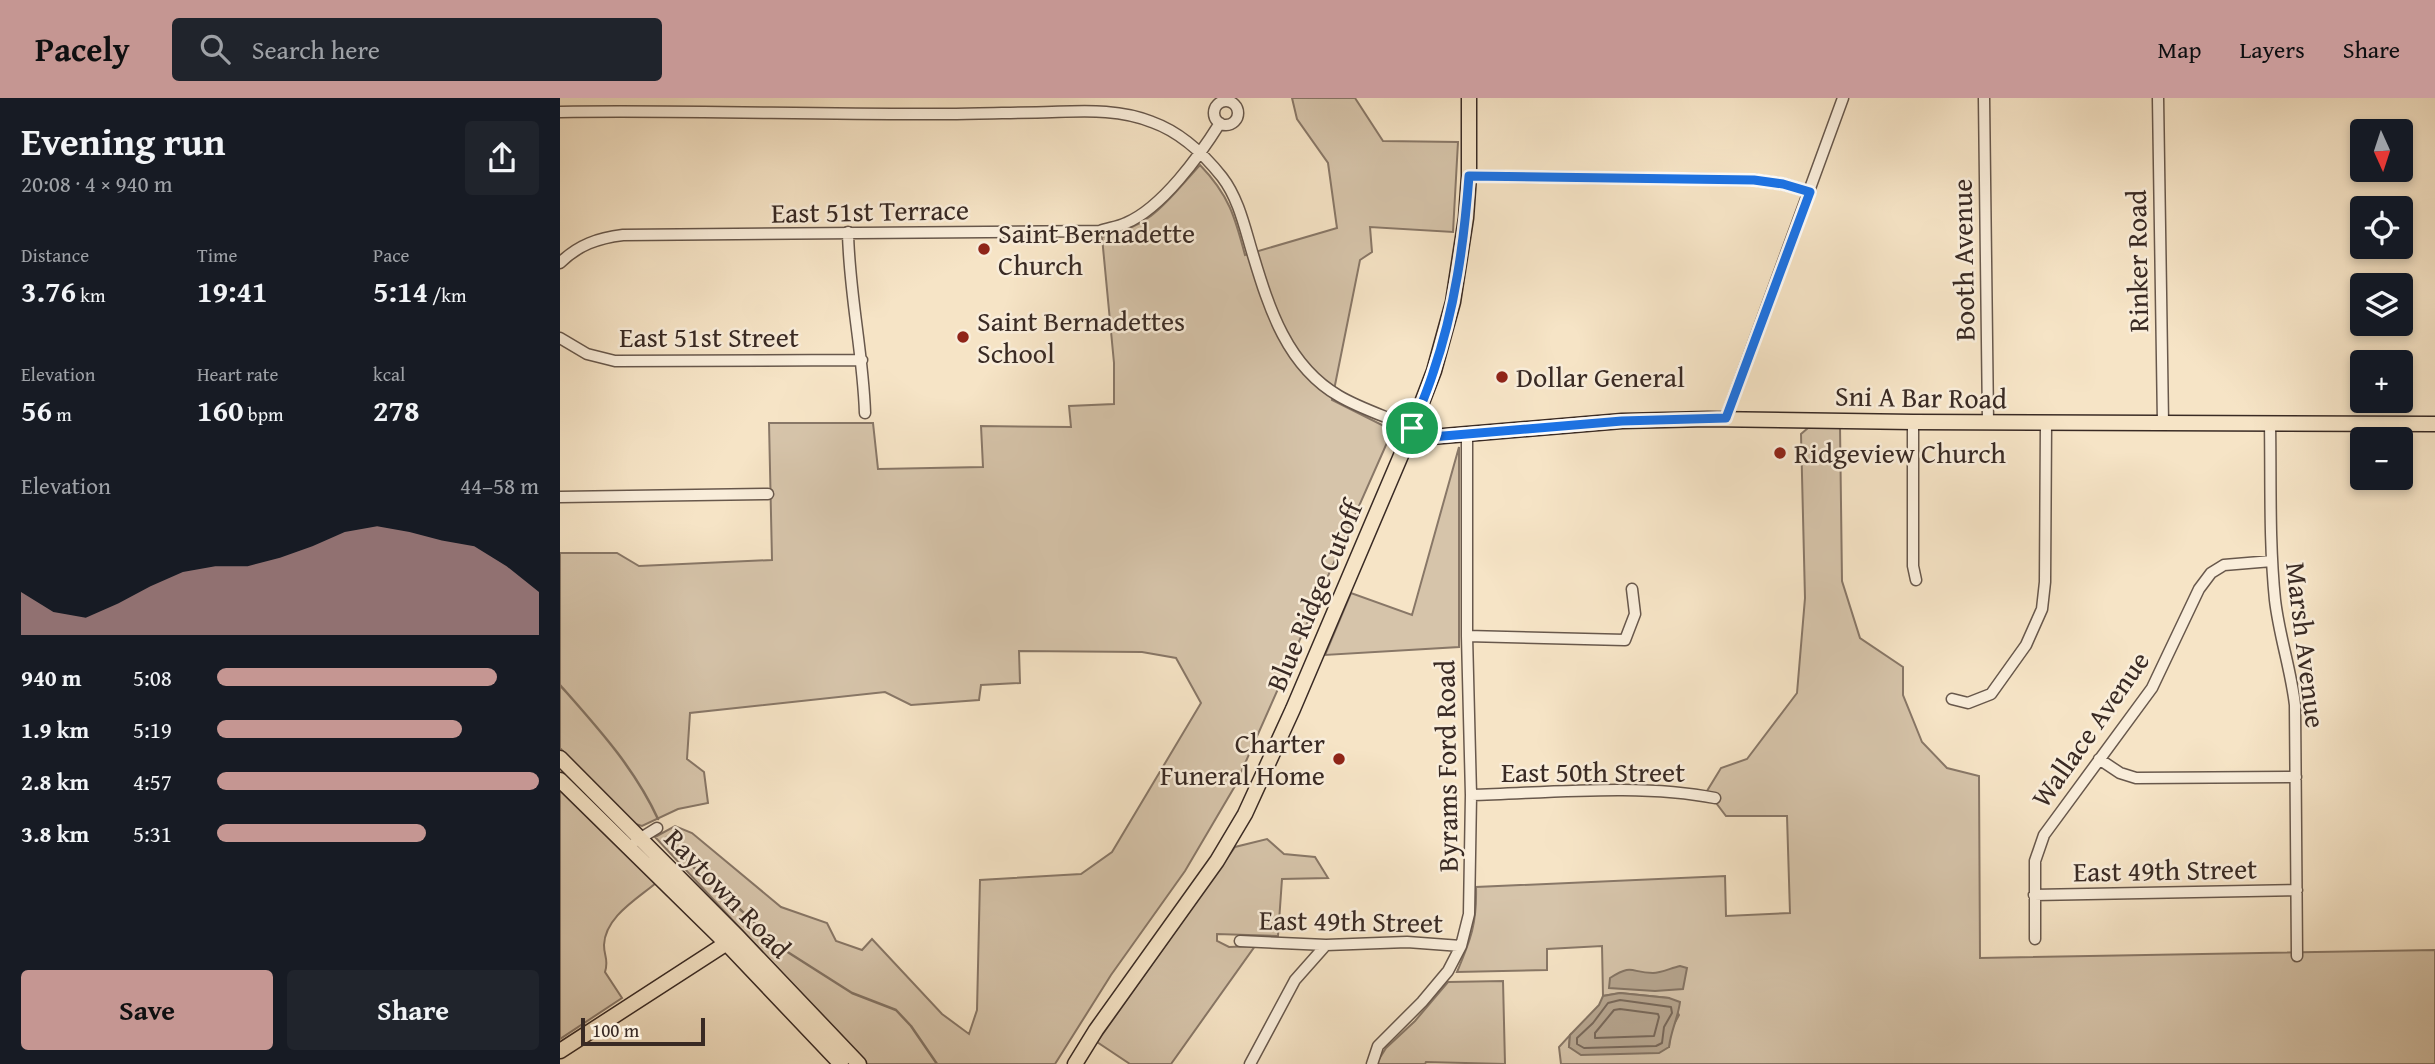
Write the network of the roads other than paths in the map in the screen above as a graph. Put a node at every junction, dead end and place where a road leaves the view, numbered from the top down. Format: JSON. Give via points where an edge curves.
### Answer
{"nodes":[{"id":1,"x":1092,"y":98,"type":"edge"},
{"id":2,"x":1469,"y":98,"type":"edge"},
{"id":3,"x":1843,"y":98,"type":"edge"},
{"id":4,"x":1984,"y":98,"type":"edge"},
{"id":5,"x":2158,"y":98,"type":"edge"},
{"id":6,"x":1092,"y":111,"type":"junction"},
{"id":7,"x":560,"y":112,"type":"edge"},
{"id":8,"x":1220,"y":123,"type":"dead end"},
{"id":9,"x":1201,"y":153,"type":"junction"},
{"id":10,"x":1469,"y":176,"type":"junction"},
{"id":11,"x":1810,"y":192,"type":"junction"},
{"id":12,"x":848,"y":232,"type":"junction"},
{"id":13,"x":560,"y":263,"type":"edge"},
{"id":14,"x":560,"y":338,"type":"edge"},
{"id":15,"x":862,"y":360,"type":"junction"},
{"id":16,"x":865,"y":413,"type":"dead end"},
{"id":17,"x":1726,"y":418,"type":"junction"},
{"id":18,"x":1913,"y":422,"type":"junction"},
{"id":19,"x":1988,"y":422,"type":"junction"},
{"id":20,"x":2046,"y":423,"type":"junction"},
{"id":21,"x":2162,"y":423,"type":"junction"},
{"id":22,"x":2270,"y":423,"type":"junction"},
{"id":23,"x":2435,"y":424,"type":"edge"},
{"id":24,"x":1410,"y":433,"type":"junction"},
{"id":25,"x":1467,"y":434,"type":"junction"},
{"id":26,"x":768,"y":494,"type":"dead end"},
{"id":27,"x":560,"y":497,"type":"edge"},
{"id":28,"x":2272,"y":561,"type":"junction"},
{"id":29,"x":1916,"y":580,"type":"dead end"},
{"id":30,"x":1632,"y":589,"type":"dead end"},
{"id":31,"x":1467,"y":636,"type":"junction"},
{"id":32,"x":1952,"y":699,"type":"dead end"},
{"id":33,"x":560,"y":758,"type":"edge"},
{"id":34,"x":2099,"y":759,"type":"junction"},
{"id":35,"x":2296,"y":777,"type":"junction"},
{"id":36,"x":560,"y":780,"type":"edge"},
{"id":37,"x":1471,"y":795,"type":"junction"},
{"id":38,"x":1715,"y":798,"type":"dead end"},
{"id":39,"x":657,"y":828,"type":"dead end"},
{"id":40,"x":634,"y":842,"type":"junction"},
{"id":41,"x":2297,"y":890,"type":"junction"},
{"id":42,"x":2034,"y":895,"type":"junction"},
{"id":43,"x":2035,"y":939,"type":"dead end"},
{"id":44,"x":732,"y":940,"type":"junction"},
{"id":45,"x":1240,"y":941,"type":"dead end"},
{"id":46,"x":1326,"y":944,"type":"junction"},
{"id":47,"x":1461,"y":946,"type":"junction"},
{"id":48,"x":2297,"y":956,"type":"dead end"},
{"id":49,"x":560,"y":1051,"type":"edge"},
{"id":50,"x":841,"y":1064,"type":"edge"},
{"id":51,"x":859,"y":1064,"type":"edge"},
{"id":52,"x":1075,"y":1064,"type":"edge"},
{"id":53,"x":1250,"y":1064,"type":"edge"},
{"id":54,"x":1372,"y":1064,"type":"edge"}],
"edges":[{"from":1,"to":6,"type":"street"},
{"from":2,"to":10,"type":"main road","name":"Blue Ridge Cutoff"},
{"from":3,"to":11,"type":"street"},
{"from":4,"to":19,"type":"street","name":"Booth Avenue"},
{"from":5,"to":21,"type":"street","name":"Rinker Road"},
{"from":6,"to":7,"type":"street","name":"Sni A Bar Road"},
{"from":6,"to":9,"type":"street","name":"Sni A Bar Road","via":[[1151,121]]},
{"from":8,"to":9,"type":"street","name":"East 51st Terrace"},
{"from":9,"to":12,"type":"street","name":"East 51st Terrace","via":[[1147,211],[1100,231]]},
{"from":9,"to":24,"type":"street","name":"Sni A Bar Road","via":[[1223,178],[1239,207],[1268,303],[1293,353],[1338,395]]},
{"from":10,"to":11,"type":"street","via":[[1754,180]]},
{"from":10,"to":24,"type":"main road","name":"Blue Ridge Cutoff","via":[[1453,302]]},
{"from":11,"to":17,"type":"street"},
{"from":12,"to":13,"type":"street","name":"East 51st Terrace","via":[[623,235],[580,246]]},
{"from":12,"to":15,"type":"street","via":[[852,302]]},
{"from":14,"to":15,"type":"street","name":"East 51st Street","via":[[587,354],[615,361]]},
{"from":15,"to":16,"type":"street"},
{"from":17,"to":18,"type":"main road","name":"Sni A Bar Road"},
{"from":17,"to":25,"type":"main road","name":"Sni A Bar Road"},
{"from":18,"to":19,"type":"main road","name":"Sni A Bar Road"},
{"from":18,"to":29,"type":"street"},
{"from":19,"to":20,"type":"main road","name":"Sni A Bar Road"},
{"from":20,"to":21,"type":"main road","name":"Sni A Bar Road"},
{"from":20,"to":32,"type":"street","via":[[2042,608],[2025,645],[1991,694],[1968,703]]},
{"from":21,"to":22,"type":"main road","name":"Sni A Bar Road"},
{"from":22,"to":23,"type":"main road","name":"Sni A Bar Road"},
{"from":22,"to":28,"type":"street","name":"Marsh Avenue"},
{"from":24,"to":25,"type":"main road","name":"Sni A Bar Road"},
{"from":24,"to":52,"type":"main road","name":"Blue Ridge Cutoff","via":[[1245,814]]},
{"from":25,"to":31,"type":"street","name":"Byrams Ford Road"},
{"from":26,"to":27,"type":"street"},
{"from":28,"to":34,"type":"street","name":"Wallace Avenue","via":[[2224,565],[2210,573],[2152,688]]},
{"from":28,"to":35,"type":"street","name":"Marsh Avenue","via":[[2275,604],[2295,705]]},
{"from":30,"to":31,"type":"street","via":[[1635,614],[1625,639]]},
{"from":31,"to":37,"type":"street","name":"Byrams Ford Road"},
{"from":33,"to":40,"type":"main road","name":"Raytown Road"},
{"from":34,"to":35,"type":"street","via":[[2136,778]]},
{"from":34,"to":42,"type":"street","name":"Wallace Avenue","via":[[2044,835],[2035,861]]},
{"from":35,"to":41,"type":"street","name":"Marsh Avenue"},
{"from":36,"to":40,"type":"main road","name":"Raytown Road"},
{"from":37,"to":38,"type":"street","name":"East 50th Street","via":[[1644,790]]},
{"from":37,"to":47,"type":"street","name":"Byrams Ford Road","via":[[1469,914]]},
{"from":39,"to":40,"type":"street"},
{"from":40,"to":44,"type":"main road","name":"Raytown Road"},
{"from":41,"to":42,"type":"street","name":"East 49th Street"},
{"from":41,"to":48,"type":"street","name":"Marsh Avenue"},
{"from":42,"to":43,"type":"street","name":"Wallace Avenue"},
{"from":44,"to":49,"type":"main road"},
{"from":44,"to":50,"type":"main road","name":"Raytown Road"},
{"from":44,"to":51,"type":"main road","name":"Raytown Road"},
{"from":45,"to":46,"type":"street","name":"East 49th Street"},
{"from":46,"to":47,"type":"street","name":"East 49th Street"},
{"from":46,"to":53,"type":"street","via":[[1294,981]]},
{"from":47,"to":54,"type":"street","name":"Byrams Ford Road","via":[[1448,971],[1378,1046]]}]}
